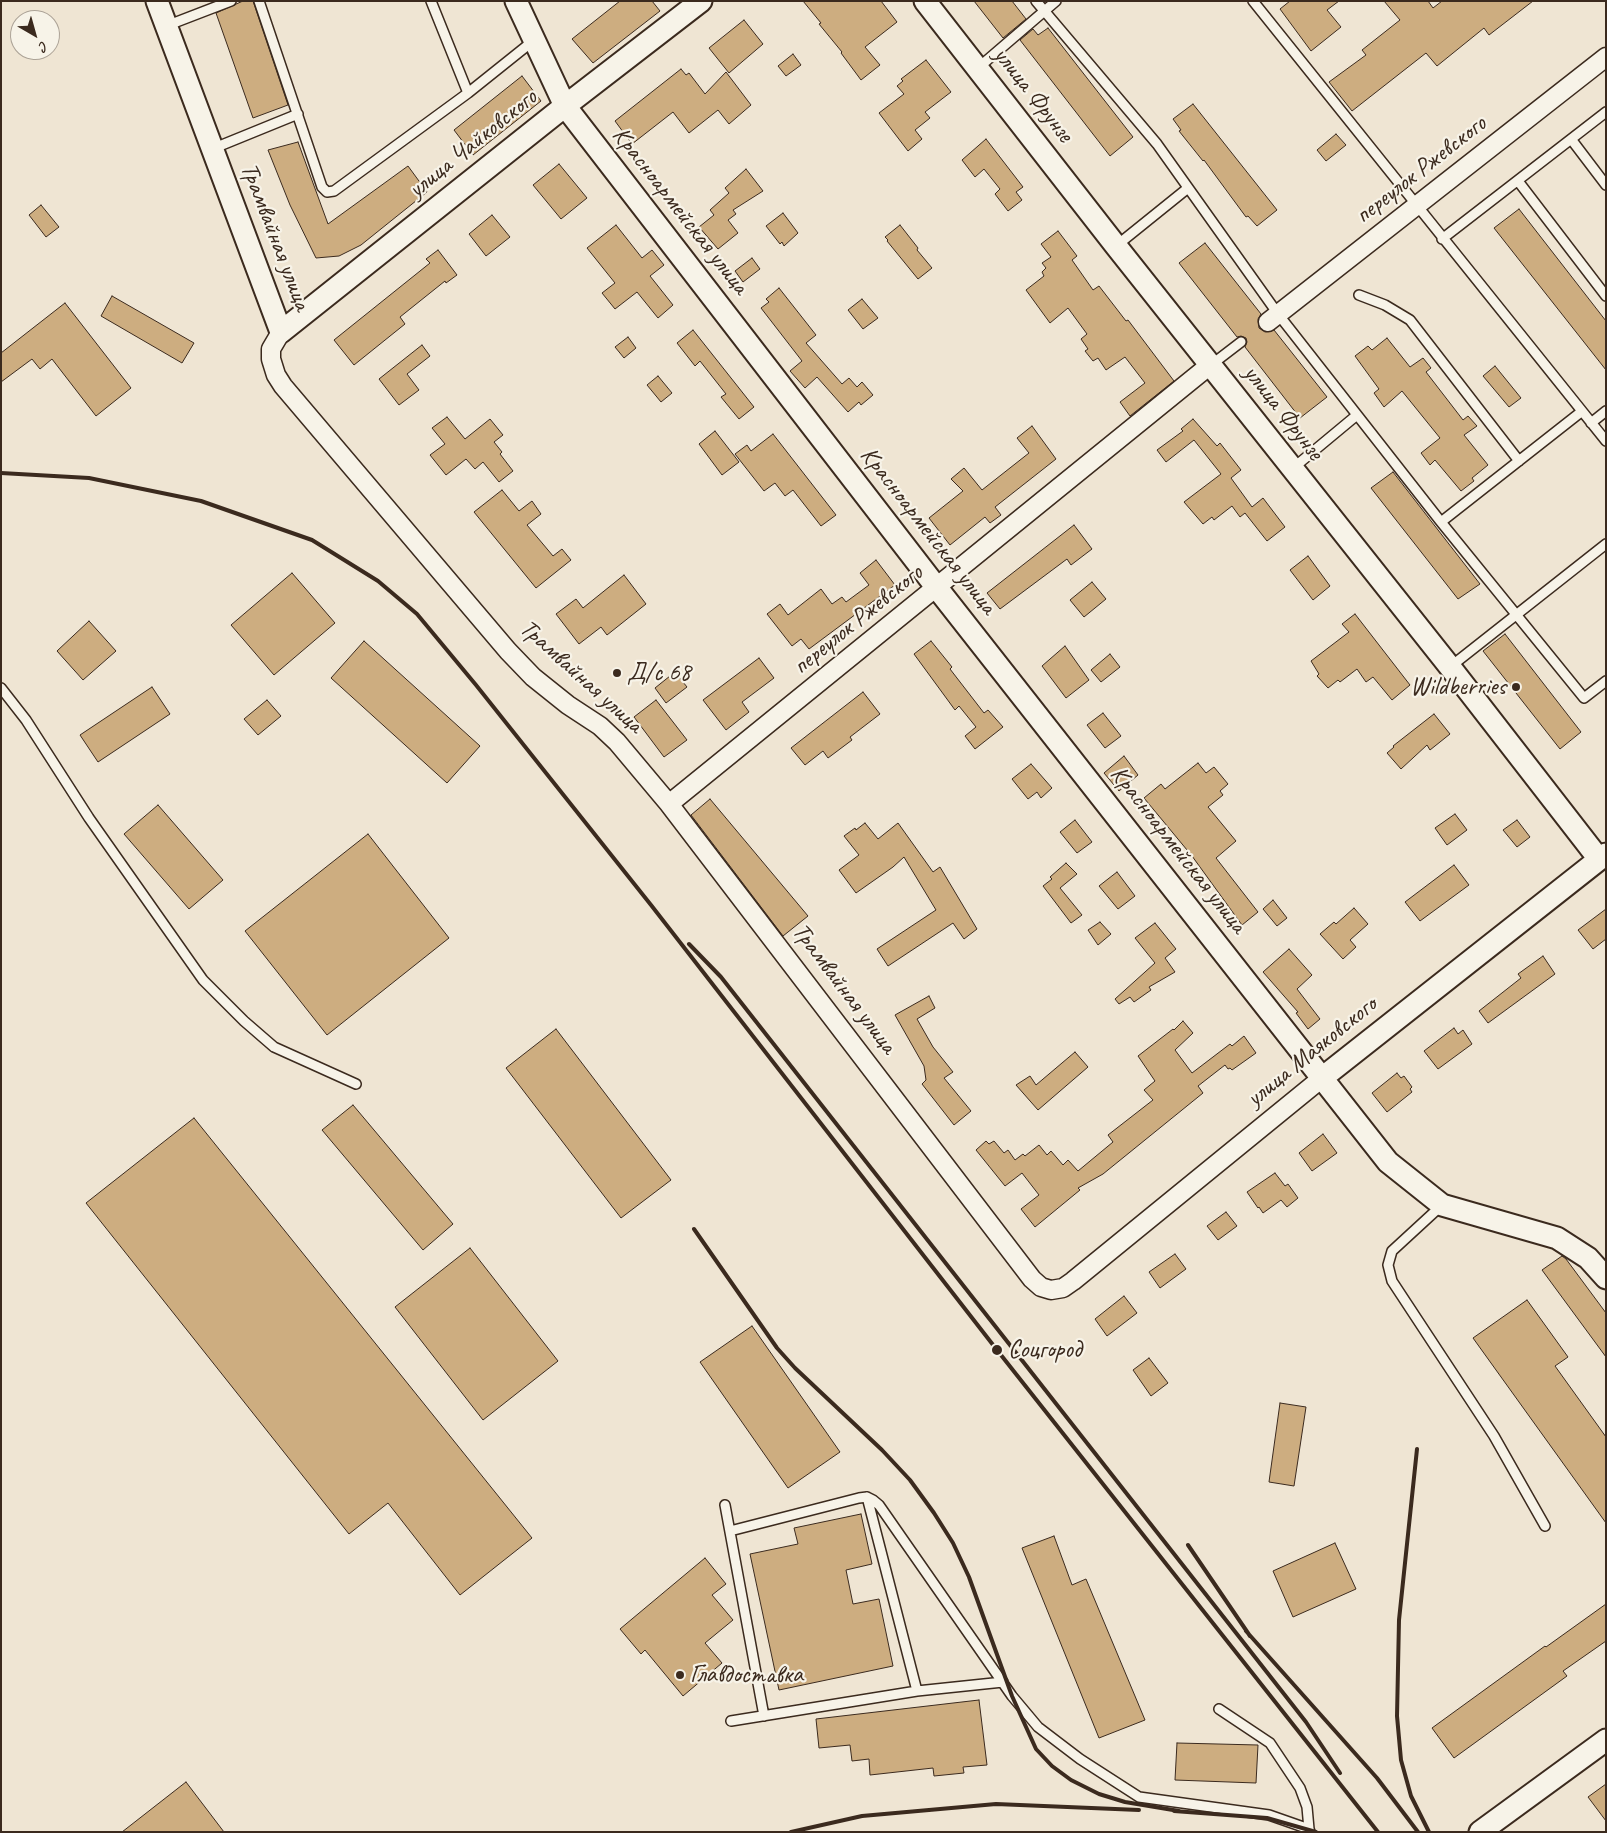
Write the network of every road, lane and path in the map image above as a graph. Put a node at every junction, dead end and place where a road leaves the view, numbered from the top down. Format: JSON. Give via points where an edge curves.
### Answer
{"nodes":[{"id":1,"x":157,"y":1,"type":"edge"},
{"id":2,"x":231,"y":1,"type":"edge"},
{"id":3,"x":259,"y":1,"type":"edge"},
{"id":4,"x":431,"y":1,"type":"edge"},
{"id":5,"x":516,"y":1,"type":"edge"},
{"id":6,"x":701,"y":1,"type":"edge"},
{"id":7,"x":925,"y":1,"type":"edge"},
{"id":8,"x":1036,"y":1,"type":"edge"},
{"id":9,"x":1056,"y":1,"type":"edge"},
{"id":10,"x":1253,"y":1,"type":"edge"},
{"id":11,"x":1043,"y":11,"type":"junction"},
{"id":12,"x":166,"y":26,"type":"junction"},
{"id":13,"x":534,"y":41,"type":"junction"},
{"id":14,"x":1606,"y":57,"type":"edge"},
{"id":15,"x":978,"y":68,"type":"junction"},
{"id":16,"x":468,"y":93,"type":"junction"},
{"id":17,"x":565,"y":106,"type":"junction"},
{"id":18,"x":1606,"y":112,"type":"edge"},
{"id":19,"x":298,"y":114,"type":"junction"},
{"id":20,"x":1571,"y":139,"type":"junction"},
{"id":21,"x":212,"y":149,"type":"junction"},
{"id":22,"x":1518,"y":181,"type":"junction"},
{"id":23,"x":1606,"y":185,"type":"edge"},
{"id":24,"x":1188,"y":188,"type":"junction"},
{"id":25,"x":1417,"y":205,"type":"junction"},
{"id":26,"x":1442,"y":240,"type":"junction"},
{"id":27,"x":1116,"y":246,"type":"junction"},
{"id":28,"x":1359,"y":295,"type":"dead end"},
{"id":29,"x":1606,"y":296,"type":"edge"},
{"id":30,"x":1273,"y":318,"type":"junction"},
{"id":31,"x":281,"y":332,"type":"junction"},
{"id":32,"x":1241,"y":342,"type":"dead end"},
{"id":33,"x":1210,"y":365,"type":"junction"},
{"id":34,"x":1606,"y":411,"type":"edge"},
{"id":35,"x":1581,"y":412,"type":"junction"},
{"id":36,"x":1357,"y":415,"type":"junction"},
{"id":37,"x":1591,"y":423,"type":"junction"},
{"id":38,"x":1606,"y":441,"type":"edge"},
{"id":39,"x":1519,"y":461,"type":"junction"},
{"id":40,"x":1292,"y":469,"type":"junction"},
{"id":41,"x":1441,"y":522,"type":"junction"},
{"id":42,"x":1606,"y":544,"type":"edge"},
{"id":43,"x":937,"y":588,"type":"junction"},
{"id":44,"x":1516,"y":615,"type":"junction"},
{"id":45,"x":1450,"y":667,"type":"junction"},
{"id":46,"x":1606,"y":681,"type":"edge"},
{"id":47,"x":1,"y":688,"type":"edge"},
{"id":48,"x":669,"y":804,"type":"junction"},
{"id":49,"x":1602,"y":856,"type":"edge"},
{"id":50,"x":1322,"y":1078,"type":"junction"},
{"id":51,"x":356,"y":1084,"type":"dead end"},
{"id":52,"x":1442,"y":1205,"type":"junction"},
{"id":53,"x":1606,"y":1278,"type":"edge"},
{"id":54,"x":1051,"y":1290,"type":"joint"},
{"id":55,"x":867,"y":1497,"type":"junction"},
{"id":56,"x":725,"y":1505,"type":"dead end"},
{"id":57,"x":1545,"y":1526,"type":"dead end"},
{"id":58,"x":730,"y":1531,"type":"junction"},
{"id":59,"x":1003,"y":1682,"type":"junction"},
{"id":60,"x":916,"y":1691,"type":"junction"},
{"id":61,"x":1219,"y":1709,"type":"dead end"},
{"id":62,"x":764,"y":1716,"type":"junction"},
{"id":63,"x":731,"y":1720,"type":"dead end"},
{"id":64,"x":1606,"y":1740,"type":"edge"},
{"id":65,"x":1309,"y":1830,"type":"edge"},
{"id":66,"x":1480,"y":1832,"type":"edge"}],
"edges":[{"from":1,"to":12,"type":"street","name":"Трамвайная улица"},
{"from":2,"to":12,"type":"lane"},
{"from":3,"to":19,"type":"lane"},
{"from":4,"to":16,"type":"lane"},
{"from":5,"to":13,"type":"street","name":"Красноармейская улица"},
{"from":6,"to":17,"type":"street","name":"улица Чайковского"},
{"from":7,"to":15,"type":"street","name":"улица Фрунзе"},
{"from":8,"to":11,"type":"lane"},
{"from":9,"to":11,"type":"lane"},
{"from":10,"to":25,"type":"lane"},
{"from":11,"to":15,"type":"lane"},
{"from":11,"to":24,"type":"lane","via":[[1157,144]]},
{"from":12,"to":21,"type":"street","name":"Трамвайная улица"},
{"from":13,"to":16,"type":"lane"},
{"from":13,"to":17,"type":"street","name":"Красноармейская улица"},
{"from":14,"to":25,"type":"street","name":"переулок Ржевского"},
{"from":15,"to":27,"type":"street","name":"улица Фрунзе"},
{"from":16,"to":19,"type":"lane","via":[[331,192],[322,187]]},
{"from":17,"to":31,"type":"street","name":"улица Чайковского"},
{"from":17,"to":43,"type":"street","name":"Красноармейская улица"},
{"from":18,"to":20,"type":"lane"},
{"from":19,"to":21,"type":"lane"},
{"from":20,"to":22,"type":"lane"},
{"from":20,"to":23,"type":"lane"},
{"from":21,"to":31,"type":"street","name":"Трамвайная улица"},
{"from":22,"to":26,"type":"lane"},
{"from":22,"to":29,"type":"lane"},
{"from":24,"to":27,"type":"lane"},
{"from":24,"to":30,"type":"lane"},
{"from":25,"to":26,"type":"lane"},
{"from":25,"to":30,"type":"street","name":"переулок Ржевского"},
{"from":26,"to":35,"type":"lane"},
{"from":27,"to":33,"type":"street","name":"улица Фрунзе"},
{"from":28,"to":39,"type":"lane","via":[[1385,304],[1410,320]]},
{"from":30,"to":36,"type":"lane"},
{"from":31,"to":48,"type":"street","name":"Трамвайная улица","via":[[271,349],[271,359],[283,386],[508,651],[533,677],[607,732]]},
{"from":32,"to":33,"type":"lane","name":"переулок Ржевского"},
{"from":33,"to":40,"type":"street","name":"улица Фрунзе"},
{"from":33,"to":43,"type":"street","name":"переулок Ржевского"},
{"from":34,"to":37,"type":"lane"},
{"from":35,"to":37,"type":"lane"},
{"from":35,"to":39,"type":"lane"},
{"from":36,"to":40,"type":"lane"},
{"from":36,"to":41,"type":"lane"},
{"from":37,"to":38,"type":"lane"},
{"from":39,"to":41,"type":"lane"},
{"from":40,"to":45,"type":"street","name":"улица Фрунзе"},
{"from":41,"to":44,"type":"lane"},
{"from":42,"to":44,"type":"lane"},
{"from":43,"to":48,"type":"street","name":"переулок Ржевского"},
{"from":43,"to":50,"type":"street","name":"Красноармейская улица"},
{"from":44,"to":45,"type":"lane"},
{"from":44,"to":46,"type":"lane","via":[[1584,698]]},
{"from":45,"to":49,"type":"street","name":"улица Фрунзе"},
{"from":47,"to":51,"type":"lane","via":[[203,980],[274,1047]]},
{"from":48,"to":54,"type":"street","name":"Трамвайная улица","via":[[1032,1279]]},
{"from":49,"to":50,"type":"street","name":"улица Маяковского"},
{"from":50,"to":52,"type":"street","name":"Красноармейская улица","via":[[1388,1162]]},
{"from":50,"to":54,"type":"street","name":"улица Маяковского","via":[[1073,1281],[1063,1288]]},
{"from":52,"to":53,"type":"street","via":[[1557,1238],[1588,1258]]},
{"from":52,"to":57,"type":"lane","via":[[1392,1251],[1388,1264],[1392,1281],[1494,1436]]},
{"from":55,"to":58,"type":"lane"},
{"from":55,"to":59,"type":"lane","via":[[879,1505]]},
{"from":55,"to":60,"type":"lane"},
{"from":56,"to":58,"type":"lane"},
{"from":58,"to":62,"type":"lane"},
{"from":59,"to":60,"type":"lane"},
{"from":59,"to":65,"type":"lane","via":[[1038,1727],[1139,1797],[1269,1815]]},
{"from":60,"to":62,"type":"lane"},
{"from":61,"to":65,"type":"lane","via":[[1270,1743],[1300,1788],[1307,1807]]},
{"from":62,"to":63,"type":"lane"},
{"from":64,"to":66,"type":"street"}]}
